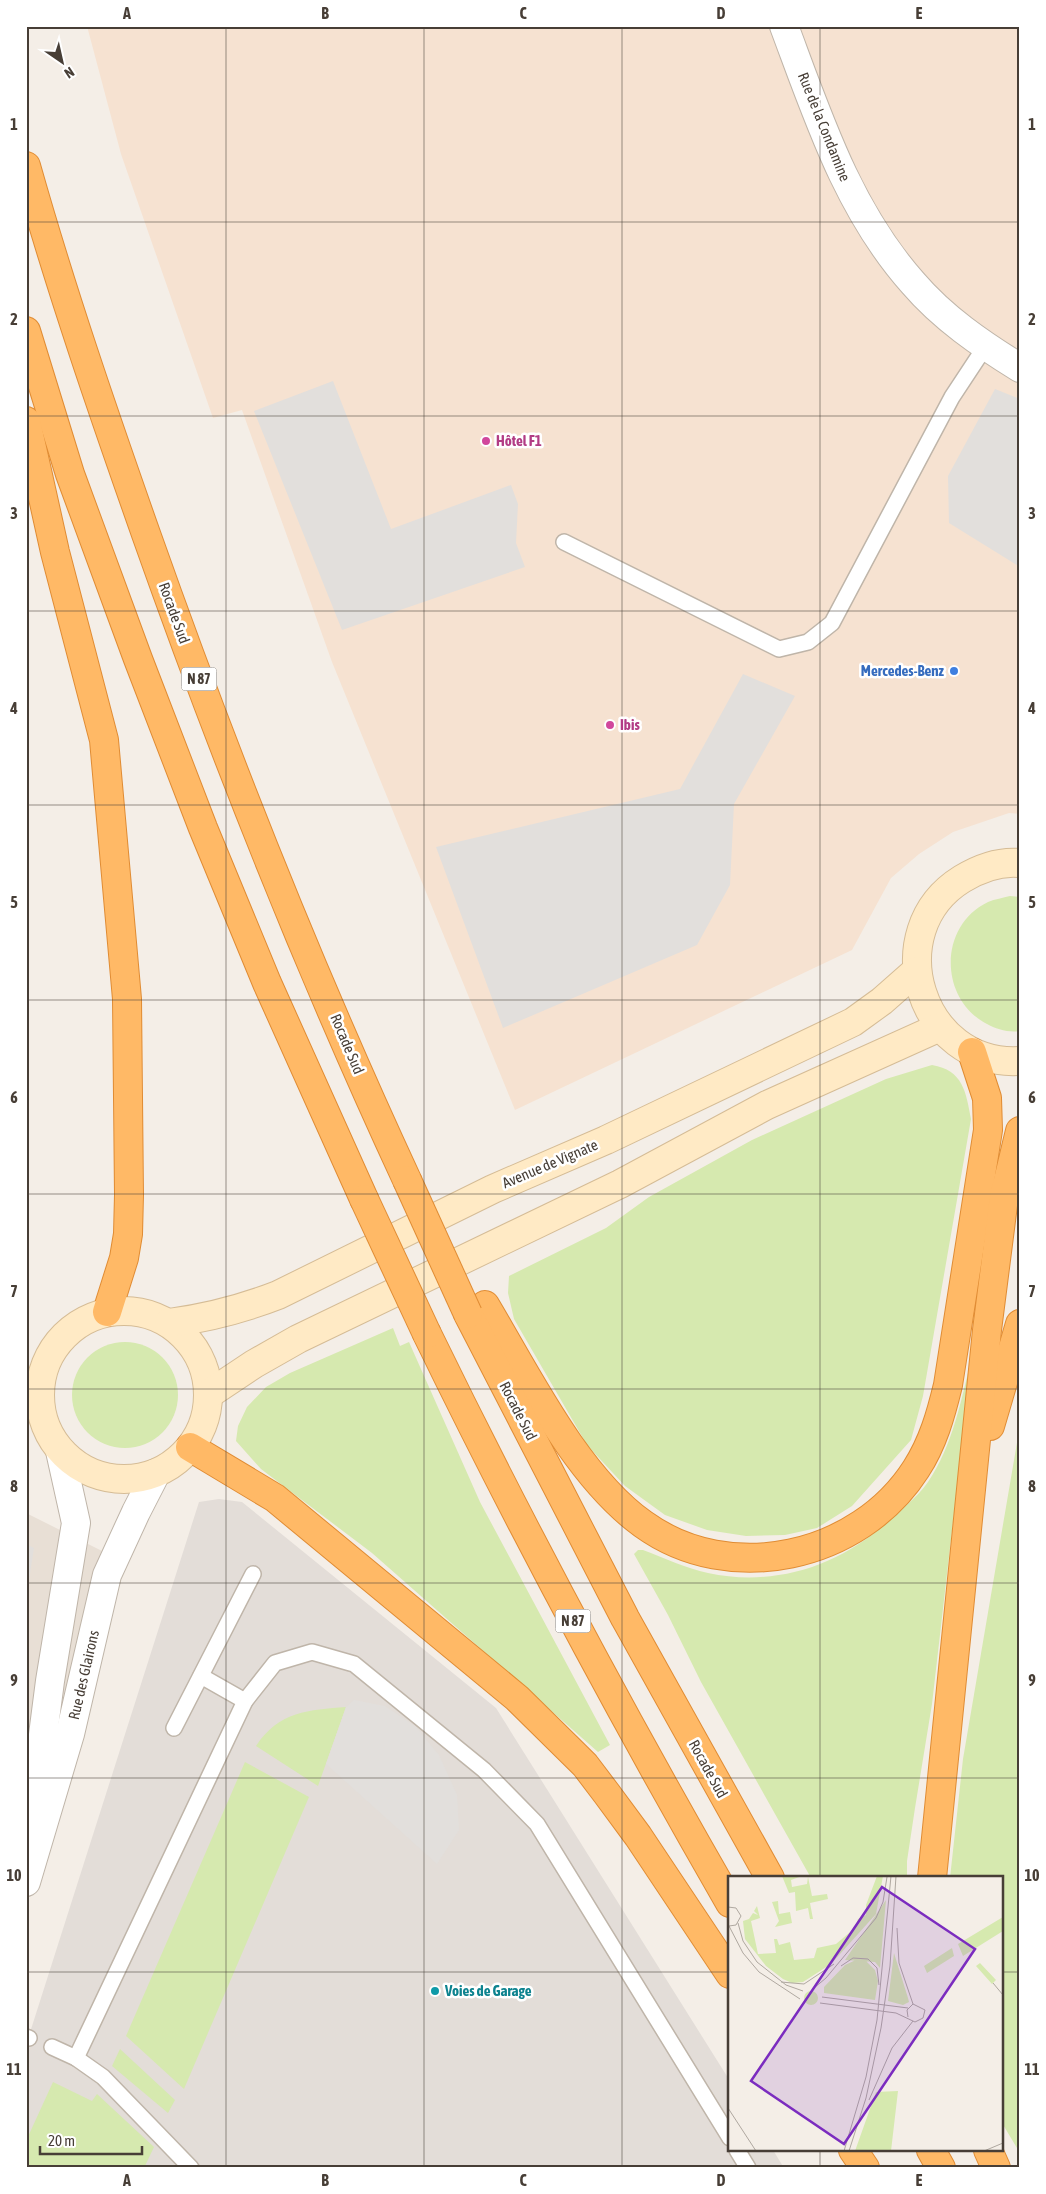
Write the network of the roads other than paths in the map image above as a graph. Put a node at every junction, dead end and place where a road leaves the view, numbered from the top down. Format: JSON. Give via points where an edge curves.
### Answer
{"nodes":[{"id":1,"x":784,"y":26,"type":"edge"},
{"id":2,"x":26,"y":166,"type":"edge"},
{"id":3,"x":26,"y":331,"type":"edge"},
{"id":4,"x":986,"y":347,"type":"junction"},
{"id":5,"x":1020,"y":368,"type":"edge"},
{"id":6,"x":26,"y":421,"type":"edge"},
{"id":7,"x":564,"y":542,"type":"dead end"},
{"id":8,"x":1020,"y":863,"type":"edge"},
{"id":9,"x":916,"y":972,"type":"junction"},
{"id":10,"x":940,"y":1027,"type":"junction"},
{"id":11,"x":972,"y":1052,"type":"junction"},
{"id":12,"x":1020,"y":1061,"type":"edge"},
{"id":13,"x":1020,"y":1131,"type":"edge"},
{"id":14,"x":477,"y":1309,"type":"junction"},
{"id":15,"x":107,"y":1312,"type":"junction"},
{"id":16,"x":169,"y":1323,"type":"junction"},
{"id":17,"x":1020,"y":1324,"type":"edge"},
{"id":18,"x":209,"y":1394,"type":"junction"},
{"id":19,"x":190,"y":1448,"type":"junction"},
{"id":20,"x":60,"y":1451,"type":"junction"},
{"id":21,"x":156,"y":1473,"type":"junction"},
{"id":22,"x":972,"y":1487,"type":"junction"},
{"id":23,"x":253,"y":1574,"type":"dead end"},
{"id":24,"x":200,"y":1676,"type":"junction"},
{"id":25,"x":244,"y":1701,"type":"junction"},
{"id":26,"x":174,"y":1728,"type":"dead end"},
{"id":27,"x":26,"y":1866,"type":"edge"},
{"id":28,"x":769,"y":1876,"type":"edge"},
{"id":29,"x":932,"y":1876,"type":"edge"},
{"id":30,"x":26,"y":1882,"type":"edge"},
{"id":31,"x":728,"y":1900,"type":"edge"},
{"id":32,"x":728,"y":1971,"type":"edge"},
{"id":33,"x":52,"y":2046,"type":"dead end"},
{"id":34,"x":76,"y":2058,"type":"junction"},
{"id":35,"x":728,"y":2135,"type":"edge"},
{"id":36,"x":738,"y":2152,"type":"edge"},
{"id":37,"x":854,"y":2152,"type":"edge"},
{"id":38,"x":876,"y":2152,"type":"edge"},
{"id":39,"x":932,"y":2152,"type":"edge"},
{"id":40,"x":989,"y":2152,"type":"edge"},
{"id":41,"x":185,"y":2165,"type":"edge"},
{"id":42,"x":748,"y":2168,"type":"edge"},
{"id":43,"x":865,"y":2168,"type":"edge"},
{"id":44,"x":886,"y":2168,"type":"edge"},
{"id":45,"x":941,"y":2168,"type":"edge"},
{"id":46,"x":996,"y":2168,"type":"edge"}],
"edges":[{"from":1,"to":4,"type":"street","name":"Rue de la Condamine","via":[[828,144],[861,211],[886,250],[914,284],[948,318]]},
{"from":2,"to":14,"type":"highway","name":"Rocade Sud","number":"N 87","bridge":true,"via":[[114,443],[182,636],[302,940],[388,1138]]},
{"from":3,"to":31,"type":"highway","number":"N 87","bridge":true,"via":[[70,474],[141,668],[267,983],[364,1199],[476,1434],[574,1623]]},
{"from":4,"to":5,"type":"street","name":"Rue de la Condamine"},
{"from":4,"to":7,"type":"lane","via":[[952,397],[832,623],[808,642],[779,649]]},
{"from":6,"to":15,"type":"highway","via":[[55,552],[104,740],[128,1026],[128,1234],[122,1267]]},
{"from":8,"to":9,"type":"street","via":[[1007,862],[977,870],[950,887],[930,911],[918,940]]},
{"from":9,"to":10,"type":"street","via":[[924,1002]]},
{"from":9,"to":16,"type":"street","name":"Avenue de Vignate","via":[[853,1022],[606,1140],[493,1189],[278,1295],[243,1308]]},
{"from":10,"to":11,"type":"street"},
{"from":10,"to":18,"type":"street","via":[[767,1105],[620,1184],[298,1339]]},
{"from":11,"to":12,"type":"street","via":[[991,1059]]},
{"from":11,"to":14,"type":"highway","via":[[987,1098],[988,1130],[950,1376],[940,1416],[925,1453],[902,1486],[848,1532],[803,1552],[780,1557],[740,1558],[684,1546],[651,1529],[620,1504],[583,1463]]},
{"from":13,"to":22,"type":"highway","via":[[1004,1197]]},
{"from":14,"to":28,"type":"highway","name":"Rocade Sud","number":"N 87","via":[[625,1618]]},
{"from":15,"to":16,"type":"street","via":[[145,1313]]},
{"from":15,"to":20,"type":"street","via":[[86,1319],[68,1331],[53,1348],[44,1368],[41,1412],[48,1433]]},
{"from":16,"to":18,"type":"street","via":[[182,1332],[196,1350],[206,1371]]},
{"from":17,"to":22,"type":"highway"},
{"from":18,"to":19,"type":"street","via":[[204,1422]]},
{"from":19,"to":21,"type":"street","via":[[175,1463]]},
{"from":19,"to":32,"type":"highway","via":[[275,1498],[536,1716],[585,1765],[607,1794]]},
{"from":20,"to":21,"type":"street","via":[[82,1468],[115,1479]]},
{"from":20,"to":27,"type":"street","name":"Rue des Glairons","via":[[76,1523],[50,1681]]},
{"from":21,"to":30,"type":"street","name":"Rue des Glairons","via":[[107,1575],[70,1734]]},
{"from":22,"to":29,"type":"highway"},
{"from":23,"to":24,"type":"lane"},
{"from":24,"to":25,"type":"lane"},
{"from":24,"to":26,"type":"lane"},
{"from":25,"to":34,"type":"lane"},
{"from":25,"to":35,"type":"lane","via":[[275,1662],[312,1652],[354,1664],[484,1770],[537,1824]]},
{"from":33,"to":34,"type":"lane"},
{"from":34,"to":41,"type":"lane","via":[[103,2077]]},
{"from":36,"to":42,"type":"lane"},
{"from":37,"to":43,"type":"highway"},
{"from":38,"to":44,"type":"highway"},
{"from":39,"to":45,"type":"highway"},
{"from":40,"to":46,"type":"highway"}]}
